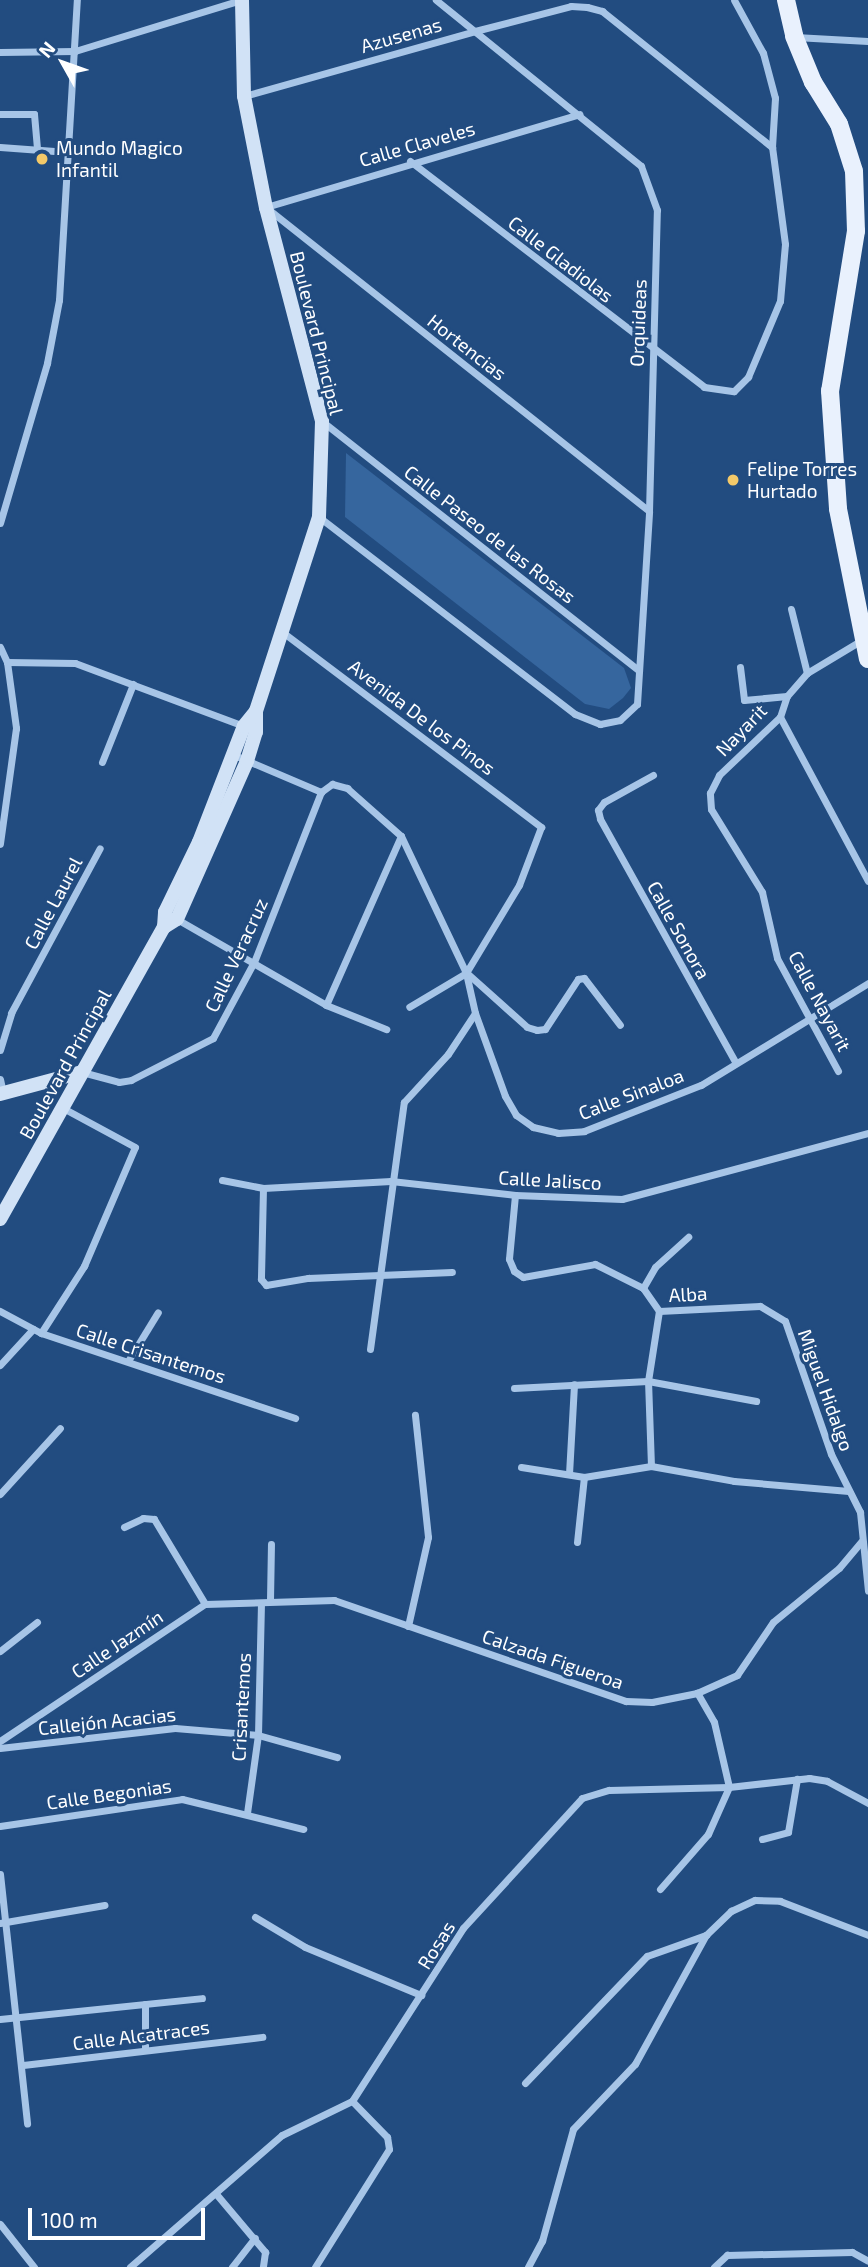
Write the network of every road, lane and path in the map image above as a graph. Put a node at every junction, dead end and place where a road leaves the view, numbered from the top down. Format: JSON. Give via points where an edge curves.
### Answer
{"nodes":[{"id":1,"x":77,"y":0,"type":"edge"},
{"id":2,"x":242,"y":0,"type":"edge"},
{"id":3,"x":436,"y":0,"type":"edge"},
{"id":4,"x":734,"y":0,"type":"edge"},
{"id":5,"x":786,"y":0,"type":"edge"},
{"id":6,"x":475,"y":31,"type":"junction"},
{"id":7,"x":794,"y":36,"type":"junction"},
{"id":8,"x":868,"y":41,"type":"edge"},
{"id":9,"x":75,"y":51,"type":"junction"},
{"id":10,"x":0,"y":52,"type":"edge"},
{"id":11,"x":244,"y":96,"type":"junction"},
{"id":12,"x":0,"y":114,"type":"edge"},
{"id":13,"x":579,"y":114,"type":"junction"},
{"id":14,"x":0,"y":147,"type":"edge"},
{"id":15,"x":772,"y":147,"type":"junction"},
{"id":16,"x":37,"y":149,"type":"junction"},
{"id":17,"x":68,"y":152,"type":"junction"},
{"id":18,"x":410,"y":161,"type":"junction"},
{"id":19,"x":265,"y":208,"type":"junction"},
{"id":20,"x":653,"y":351,"type":"junction"},
{"id":21,"x":322,"y":421,"type":"junction"},
{"id":22,"x":3,"y":496,"type":"edge"},
{"id":23,"x":649,"y":511,"type":"junction"},
{"id":24,"x":320,"y":517,"type":"junction"},
{"id":25,"x":0,"y":523,"type":"edge"},
{"id":26,"x":791,"y":609,"type":"dead end"},
{"id":27,"x":285,"y":634,"type":"junction"},
{"id":28,"x":862,"y":640,"type":"junction"},
{"id":29,"x":0,"y":647,"type":"edge"},
{"id":30,"x":868,"y":659,"type":"edge"},
{"id":31,"x":7,"y":662,"type":"junction"},
{"id":32,"x":740,"y":667,"type":"dead end"},
{"id":33,"x":639,"y":671,"type":"junction"},
{"id":34,"x":807,"y":673,"type":"junction"},
{"id":35,"x":133,"y":684,"type":"junction"},
{"id":36,"x":787,"y":695,"type":"junction"},
{"id":37,"x":780,"y":717,"type":"junction"},
{"id":38,"x":250,"y":729,"type":"junction"},
{"id":39,"x":241,"y":758,"type":"junction"},
{"id":40,"x":102,"y":762,"type":"dead end"},
{"id":41,"x":653,"y":775,"type":"dead end"},
{"id":42,"x":321,"y":792,"type":"junction"},
{"id":43,"x":710,"y":793,"type":"joint"},
{"id":44,"x":401,"y":836,"type":"junction"},
{"id":45,"x":0,"y":844,"type":"edge"},
{"id":46,"x":100,"y":848,"type":"dead end"},
{"id":47,"x":868,"y":881,"type":"edge"},
{"id":48,"x":171,"y":916,"type":"junction"},
{"id":49,"x":254,"y":962,"type":"junction"},
{"id":50,"x":466,"y":973,"type":"junction"},
{"id":51,"x":868,"y":983,"type":"edge"},
{"id":52,"x":326,"y":1005,"type":"junction"},
{"id":53,"x":410,"y":1007,"type":"dead end"},
{"id":54,"x":475,"y":1013,"type":"junction"},
{"id":55,"x":812,"y":1021,"type":"junction"},
{"id":56,"x":620,"y":1025,"type":"dead end"},
{"id":57,"x":386,"y":1029,"type":"dead end"},
{"id":58,"x":0,"y":1049,"type":"edge"},
{"id":59,"x":736,"y":1063,"type":"junction"},
{"id":60,"x":838,"y":1071,"type":"dead end"},
{"id":61,"x":82,"y":1072,"type":"junction"},
{"id":62,"x":1,"y":1089,"type":"edge"},
{"id":63,"x":63,"y":1108,"type":"junction"},
{"id":64,"x":868,"y":1133,"type":"edge"},
{"id":65,"x":222,"y":1180,"type":"dead end"},
{"id":66,"x":391,"y":1181,"type":"junction"},
{"id":67,"x":263,"y":1188,"type":"junction"},
{"id":68,"x":515,"y":1195,"type":"junction"},
{"id":69,"x":0,"y":1219,"type":"edge"},
{"id":70,"x":688,"y":1237,"type":"dead end"},
{"id":71,"x":452,"y":1272,"type":"dead end"},
{"id":72,"x":379,"y":1277,"type":"junction"},
{"id":73,"x":643,"y":1288,"type":"junction"},
{"id":74,"x":0,"y":1311,"type":"edge"},
{"id":75,"x":659,"y":1311,"type":"junction"},
{"id":76,"x":158,"y":1312,"type":"dead end"},
{"id":77,"x":785,"y":1321,"type":"joint"},
{"id":78,"x":33,"y":1329,"type":"junction"},
{"id":79,"x":41,"y":1333,"type":"junction"},
{"id":80,"x":370,"y":1349,"type":"dead end"},
{"id":81,"x":128,"y":1362,"type":"junction"},
{"id":82,"x":0,"y":1365,"type":"edge"},
{"id":83,"x":648,"y":1381,"type":"junction"},
{"id":84,"x":574,"y":1384,"type":"junction"},
{"id":85,"x":514,"y":1388,"type":"dead end"},
{"id":86,"x":756,"y":1401,"type":"dead end"},
{"id":87,"x":415,"y":1415,"type":"dead end"},
{"id":88,"x":295,"y":1418,"type":"dead end"},
{"id":89,"x":60,"y":1428,"type":"dead end"},
{"id":90,"x":651,"y":1466,"type":"junction"},
{"id":91,"x":521,"y":1467,"type":"dead end"},
{"id":92,"x":569,"y":1474,"type":"junction"},
{"id":93,"x":584,"y":1477,"type":"junction"},
{"id":94,"x":3,"y":1484,"type":"edge"},
{"id":95,"x":849,"y":1491,"type":"junction"},
{"id":96,"x":0,"y":1494,"type":"edge"},
{"id":97,"x":868,"y":1506,"type":"edge"},
{"id":98,"x":860,"y":1512,"type":"junction"},
{"id":99,"x":124,"y":1527,"type":"dead end"},
{"id":100,"x":862,"y":1541,"type":"junction"},
{"id":101,"x":578,"y":1542,"type":"dead end"},
{"id":102,"x":271,"y":1544,"type":"dead end"},
{"id":103,"x":868,"y":1591,"type":"edge"},
{"id":104,"x":270,"y":1600,"type":"junction"},
{"id":105,"x":261,"y":1603,"type":"junction"},
{"id":106,"x":205,"y":1604,"type":"junction"},
{"id":107,"x":37,"y":1622,"type":"dead end"},
{"id":108,"x":408,"y":1626,"type":"junction"},
{"id":109,"x":0,"y":1651,"type":"edge"},
{"id":110,"x":697,"y":1693,"type":"junction"},
{"id":111,"x":258,"y":1735,"type":"junction"},
{"id":112,"x":0,"y":1741,"type":"edge"},
{"id":113,"x":0,"y":1748,"type":"edge"},
{"id":114,"x":337,"y":1757,"type":"dead end"},
{"id":115,"x":797,"y":1779,"type":"junction"},
{"id":116,"x":729,"y":1787,"type":"junction"},
{"id":117,"x":868,"y":1803,"type":"edge"},
{"id":118,"x":247,"y":1812,"type":"junction"},
{"id":119,"x":0,"y":1826,"type":"edge"},
{"id":120,"x":303,"y":1829,"type":"dead end"},
{"id":121,"x":762,"y":1839,"type":"dead end"},
{"id":122,"x":0,"y":1874,"type":"edge"},
{"id":123,"x":660,"y":1889,"type":"dead end"},
{"id":124,"x":104,"y":1905,"type":"dead end"},
{"id":125,"x":255,"y":1917,"type":"dead end"},
{"id":126,"x":3,"y":1923,"type":"edge"},
{"id":127,"x":706,"y":1935,"type":"junction"},
{"id":128,"x":868,"y":1935,"type":"edge"},
{"id":129,"x":421,"y":1995,"type":"junction"},
{"id":130,"x":202,"y":1998,"type":"dead end"},
{"id":131,"x":145,"y":2004,"type":"junction"},
{"id":132,"x":17,"y":2017,"type":"junction"},
{"id":133,"x":0,"y":2019,"type":"edge"},
{"id":134,"x":262,"y":2037,"type":"dead end"},
{"id":135,"x":145,"y":2050,"type":"junction"},
{"id":136,"x":23,"y":2065,"type":"junction"},
{"id":137,"x":525,"y":2083,"type":"dead end"},
{"id":138,"x":352,"y":2101,"type":"junction"},
{"id":139,"x":27,"y":2124,"type":"dead end"},
{"id":140,"x":217,"y":2195,"type":"junction"},
{"id":141,"x":0,"y":2224,"type":"edge"},
{"id":142,"x":255,"y":2238,"type":"junction"},
{"id":143,"x":868,"y":2261,"type":"edge"},
{"id":144,"x":34,"y":2267,"type":"edge"},
{"id":145,"x":130,"y":2267,"type":"edge"},
{"id":146,"x":232,"y":2267,"type":"edge"},
{"id":147,"x":263,"y":2267,"type":"edge"},
{"id":148,"x":315,"y":2267,"type":"edge"},
{"id":149,"x":528,"y":2267,"type":"edge"},
{"id":150,"x":714,"y":2267,"type":"edge"}],
"edges":[{"from":1,"to":9,"type":"street"},
{"from":2,"to":9,"type":"street"},
{"from":2,"to":11,"type":"street","name":"Boulevard Principal"},
{"from":3,"to":6,"type":"street","name":"Orquideas"},
{"from":4,"to":15,"type":"street","via":[[762,53],[775,97]]},
{"from":5,"to":7,"type":"main road"},
{"from":6,"to":11,"type":"street","name":"Azusenas"},
{"from":6,"to":13,"type":"street","name":"Orquideas"},
{"from":6,"to":15,"type":"street","name":"Azusenas","via":[[571,6],[602,11]]},
{"from":7,"to":8,"type":"street"},
{"from":7,"to":28,"type":"main road","via":[[813,82],[839,124],[854,172],[856,231],[830,391],[838,509]]},
{"from":9,"to":10,"type":"street"},
{"from":9,"to":17,"type":"street"},
{"from":11,"to":19,"type":"street","name":"Boulevard Principal"},
{"from":12,"to":16,"type":"street","via":[[34,114]]},
{"from":13,"to":18,"type":"street","name":"Calle Claveles"},
{"from":13,"to":20,"type":"street","name":"Orquideas","via":[[641,166],[657,209]]},
{"from":14,"to":16,"type":"street"},
{"from":15,"to":20,"type":"street","name":"Calle Gladiolas","via":[[785,244],[780,301],[748,377],[734,391],[704,387]]},
{"from":16,"to":17,"type":"street"},
{"from":17,"to":22,"type":"street","via":[[59,300],[47,363]]},
{"from":18,"to":19,"type":"street","name":"Calle Claveles"},
{"from":18,"to":20,"type":"street","name":"Calle Gladiolas"},
{"from":19,"to":21,"type":"street","name":"Boulevard Principal"},
{"from":19,"to":23,"type":"street","name":"Hortencias"},
{"from":20,"to":23,"type":"street","name":"Orquideas"},
{"from":21,"to":24,"type":"street","name":"Boulevard Principal"},
{"from":21,"to":33,"type":"street","name":"Calle Paseo de las Rosas"},
{"from":22,"to":25,"type":"street"},
{"from":23,"to":33,"type":"street","name":"Orquideas"},
{"from":24,"to":27,"type":"street","name":"Boulevard Principal"},
{"from":24,"to":33,"type":"street","name":"Orquideas","via":[[575,714],[600,724],[620,720],[637,704]]},
{"from":26,"to":34,"type":"street"},
{"from":27,"to":38,"type":"street","name":"Boulevard Principal"},
{"from":27,"to":50,"type":"street","name":"Avenida De los Pinos","via":[[541,827],[519,885]]},
{"from":28,"to":30,"type":"main road"},
{"from":28,"to":34,"type":"street","name":"Nayarit"},
{"from":29,"to":31,"type":"street"},
{"from":31,"to":35,"type":"street","via":[[75,663]]},
{"from":31,"to":45,"type":"street","via":[[16,728]]},
{"from":32,"to":36,"type":"street","via":[[744,700]]},
{"from":34,"to":36,"type":"street","name":"Nayarit"},
{"from":35,"to":38,"type":"street"},
{"from":35,"to":40,"type":"street"},
{"from":36,"to":37,"type":"street","name":"Nayarit"},
{"from":37,"to":43,"type":"street","name":"Nayarit","via":[[719,775]]},
{"from":37,"to":47,"type":"street"},
{"from":38,"to":39,"type":"street","name":"Boulevard Principal"},
{"from":39,"to":42,"type":"street"},
{"from":39,"to":48,"type":"street","name":"Boulevard Principal"},
{"from":41,"to":59,"type":"street","name":"Calle Sonora","via":[[604,802],[598,810]]},
{"from":42,"to":44,"type":"street","via":[[332,784],[347,788]]},
{"from":42,"to":49,"type":"street","name":"Calle Veracruz"},
{"from":43,"to":55,"type":"street","name":"Calle Nayarit","via":[[712,808],[762,892],[778,958]]},
{"from":44,"to":50,"type":"street","name":"Calle Sinaloa"},
{"from":44,"to":52,"type":"street"},
{"from":46,"to":58,"type":"street","name":"Calle Laurel","via":[[11,1013]]},
{"from":48,"to":49,"type":"street"},
{"from":48,"to":61,"type":"street","name":"Boulevard Principal"},
{"from":49,"to":52,"type":"street"},
{"from":49,"to":61,"type":"street","name":"Calle Veracruz","via":[[213,1038],[200,1048],[131,1080],[118,1082]]},
{"from":50,"to":53,"type":"street"},
{"from":50,"to":54,"type":"street","name":"Calle Sinaloa"},
{"from":50,"to":56,"type":"street","via":[[527,1027],[537,1030],[545,1028],[583,978]]},
{"from":51,"to":55,"type":"street","name":"Calle Sinaloa"},
{"from":52,"to":57,"type":"street"},
{"from":54,"to":59,"type":"street","name":"Calle Sinaloa","via":[[516,1115],[533,1127],[558,1133],[584,1132],[701,1085]]},
{"from":54,"to":66,"type":"street","via":[[449,1054],[404,1102]]},
{"from":55,"to":59,"type":"street","name":"Calle Sinaloa"},
{"from":55,"to":60,"type":"street","name":"Calle Nayarit"},
{"from":61,"to":62,"type":"street"},
{"from":61,"to":63,"type":"street","name":"Boulevard Principal"},
{"from":63,"to":69,"type":"street","name":"Boulevard Principal"},
{"from":63,"to":79,"type":"street","via":[[135,1147],[84,1266]]},
{"from":64,"to":68,"type":"street","name":"Calle Jalisco","via":[[622,1199]]},
{"from":65,"to":67,"type":"street","name":"Calle Jalisco"},
{"from":66,"to":67,"type":"street","name":"Calle Jalisco"},
{"from":66,"to":68,"type":"street","name":"Calle Jalisco"},
{"from":66,"to":72,"type":"street"},
{"from":67,"to":72,"type":"street","via":[[261,1279],[266,1285],[309,1278]]},
{"from":68,"to":73,"type":"street","via":[[509,1259],[523,1278],[595,1264]]},
{"from":70,"to":73,"type":"street","via":[[655,1267]]},
{"from":71,"to":72,"type":"street"},
{"from":72,"to":80,"type":"street"},
{"from":73,"to":75,"type":"street"},
{"from":74,"to":78,"type":"street","name":"Calle Crisantemos"},
{"from":75,"to":77,"type":"street","name":"Alba","via":[[760,1306]]},
{"from":75,"to":83,"type":"street","name":"Alba"},
{"from":76,"to":81,"type":"street"},
{"from":77,"to":95,"type":"street","name":"Miguel Hidalgo","via":[[827,1443]]},
{"from":78,"to":79,"type":"street","name":"Calle Crisantemos"},
{"from":78,"to":82,"type":"street"},
{"from":79,"to":81,"type":"street","name":"Calle Crisantemos"},
{"from":81,"to":88,"type":"street","name":"Calle Crisantemos"},
{"from":83,"to":84,"type":"street"},
{"from":83,"to":86,"type":"street"},
{"from":83,"to":90,"type":"street","name":"Alba"},
{"from":84,"to":85,"type":"street"},
{"from":84,"to":92,"type":"street"},
{"from":87,"to":108,"type":"street","via":[[428,1537]]},
{"from":89,"to":94,"type":"street"},
{"from":90,"to":93,"type":"street"},
{"from":90,"to":95,"type":"street","via":[[734,1481]]},
{"from":91,"to":92,"type":"street"},
{"from":92,"to":93,"type":"street"},
{"from":93,"to":101,"type":"street"},
{"from":94,"to":96,"type":"street"},
{"from":95,"to":98,"type":"street","name":"Miguel Hidalgo"},
{"from":97,"to":98,"type":"street"},
{"from":98,"to":100,"type":"street","name":"Miguel Hidalgo"},
{"from":99,"to":106,"type":"street","via":[[143,1518],[154,1519]]},
{"from":100,"to":103,"type":"street","name":"Miguel Hidalgo"},
{"from":100,"to":110,"type":"street","name":"Calzada Figueroa","via":[[839,1568],[773,1622],[737,1675]]},
{"from":102,"to":104,"type":"street"},
{"from":104,"to":105,"type":"street","name":"Calzada Figueroa"},
{"from":104,"to":108,"type":"street","name":"Calzada Figueroa","via":[[334,1600]]},
{"from":105,"to":106,"type":"street"},
{"from":105,"to":111,"type":"street","name":"Crisantemos"},
{"from":106,"to":112,"type":"street","name":"Calle Jazmín"},
{"from":107,"to":109,"type":"street"},
{"from":108,"to":110,"type":"street","name":"Calzada Figueroa","via":[[626,1701],[652,1702]]},
{"from":110,"to":116,"type":"street","via":[[713,1722]]},
{"from":111,"to":113,"type":"street","name":"Callejón Acacias","via":[[175,1728]]},
{"from":111,"to":114,"type":"street","name":"Callejón Acacias"},
{"from":111,"to":118,"type":"street","name":"Crisantemos"},
{"from":115,"to":116,"type":"street","name":"Rosas"},
{"from":115,"to":117,"type":"street","name":"Rosas","via":[[827,1781]]},
{"from":115,"to":121,"type":"street","via":[[788,1832],[784,1837]]},
{"from":116,"to":123,"type":"street","via":[[708,1834]]},
{"from":116,"to":129,"type":"street","name":"Rosas","via":[[609,1790],[582,1798],[463,1928]]},
{"from":118,"to":119,"type":"street","name":"Calle Begonias","via":[[182,1799]]},
{"from":118,"to":120,"type":"street","name":"Calle Begonias"},
{"from":122,"to":126,"type":"street"},
{"from":124,"to":126,"type":"street"},
{"from":125,"to":129,"type":"street","via":[[305,1947]]},
{"from":126,"to":132,"type":"street"},
{"from":127,"to":128,"type":"street","via":[[731,1911],[755,1900],[798,1905]]},
{"from":127,"to":137,"type":"street","via":[[647,1956]]},
{"from":127,"to":149,"type":"street","via":[[635,2064],[573,2129],[542,2241]]},
{"from":129,"to":138,"type":"street","name":"Rosas"},
{"from":130,"to":131,"type":"street"},
{"from":131,"to":132,"type":"street"},
{"from":131,"to":135,"type":"street"},
{"from":132,"to":133,"type":"street"},
{"from":132,"to":136,"type":"street"},
{"from":134,"to":135,"type":"street","name":"Calle Alcatraces"},
{"from":135,"to":136,"type":"street","name":"Calle Alcatraces"},
{"from":136,"to":139,"type":"street"},
{"from":138,"to":140,"type":"street","via":[[282,2135]]},
{"from":138,"to":148,"type":"street","via":[[387,2137],[389,2149]]},
{"from":140,"to":142,"type":"street"},
{"from":140,"to":145,"type":"street"},
{"from":141,"to":144,"type":"street"},
{"from":142,"to":146,"type":"street"},
{"from":142,"to":147,"type":"street","via":[[265,2252]]},
{"from":143,"to":150,"type":"street","via":[[852,2252],[727,2255]]}]}
